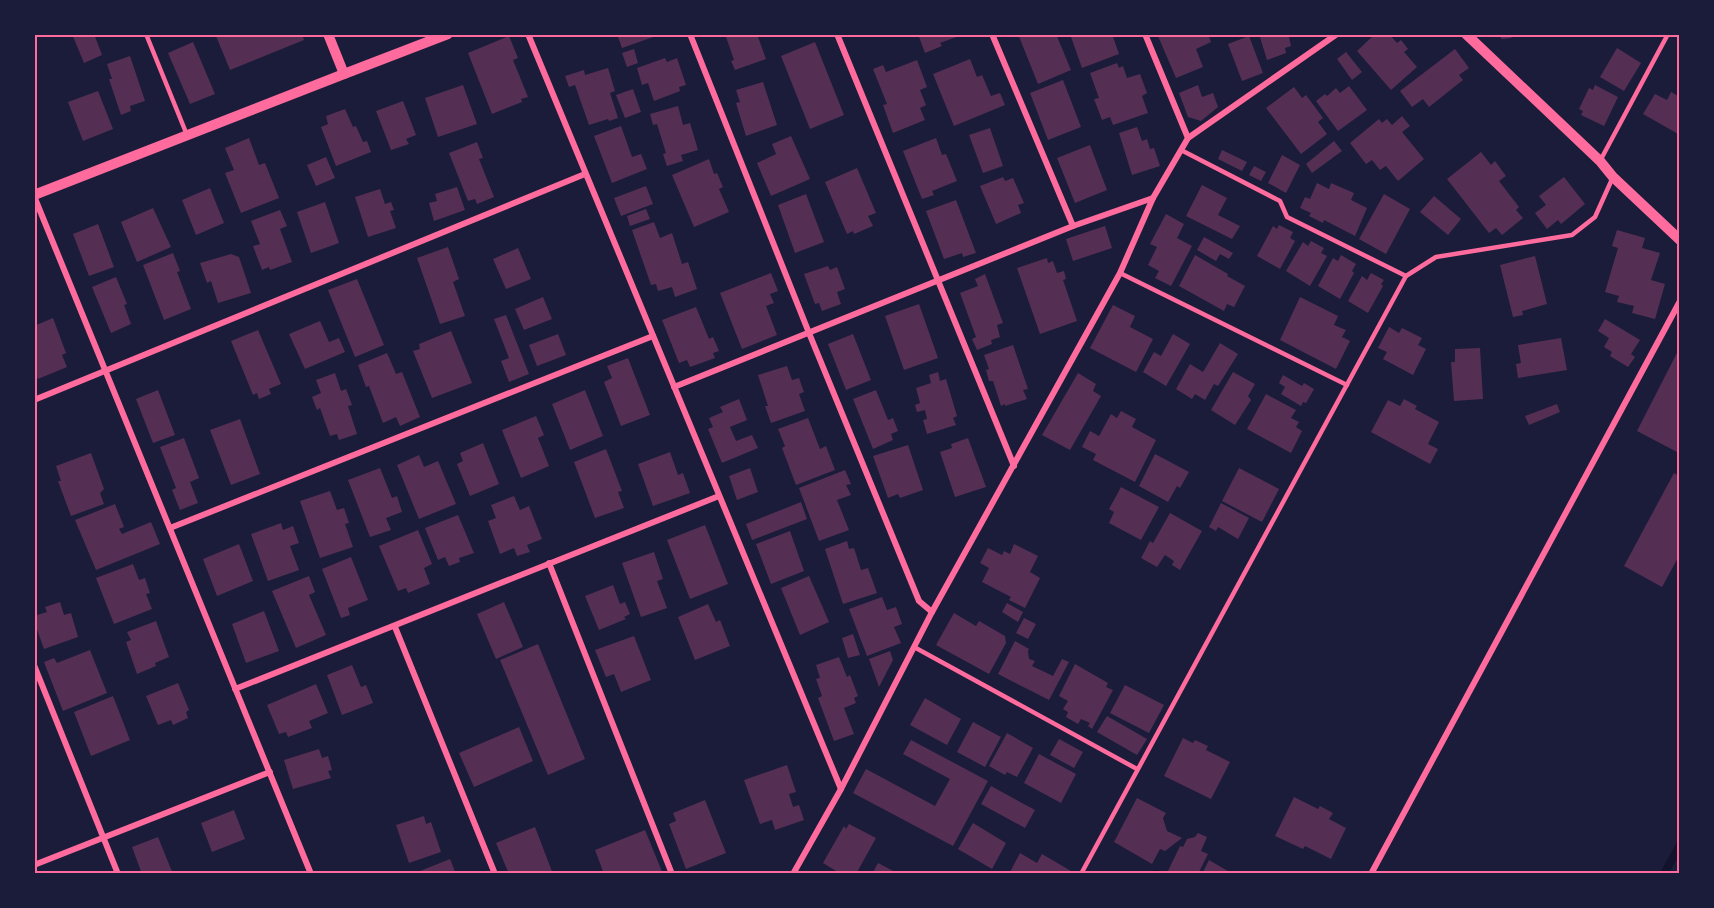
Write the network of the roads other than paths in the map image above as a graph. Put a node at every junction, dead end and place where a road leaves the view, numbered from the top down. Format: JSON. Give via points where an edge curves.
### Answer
{"nodes":[{"id":1,"x":146,"y":34,"type":"edge"},
{"id":2,"x":328,"y":34,"type":"edge"},
{"id":3,"x":448,"y":34,"type":"edge"},
{"id":4,"x":528,"y":34,"type":"edge"},
{"id":5,"x":690,"y":34,"type":"edge"},
{"id":6,"x":837,"y":34,"type":"edge"},
{"id":7,"x":992,"y":34,"type":"edge"},
{"id":8,"x":1145,"y":34,"type":"edge"},
{"id":9,"x":1337,"y":34,"type":"edge"},
{"id":10,"x":1466,"y":34,"type":"edge"},
{"id":11,"x":1668,"y":34,"type":"edge"},
{"id":12,"x":344,"y":74,"type":"junction"},
{"id":13,"x":187,"y":135,"type":"junction"},
{"id":14,"x":1188,"y":138,"type":"junction"},
{"id":15,"x":1181,"y":150,"type":"junction"},
{"id":16,"x":1600,"y":161,"type":"junction"},
{"id":17,"x":585,"y":174,"type":"junction"},
{"id":18,"x":1613,"y":177,"type":"junction"},
{"id":19,"x":34,"y":196,"type":"edge"},
{"id":20,"x":1153,"y":198,"type":"junction"},
{"id":21,"x":1073,"y":226,"type":"junction"},
{"id":22,"x":1680,"y":240,"type":"edge"},
{"id":23,"x":1120,"y":273,"type":"junction"},
{"id":24,"x":1406,"y":276,"type":"junction"},
{"id":25,"x":938,"y":281,"type":"junction"},
{"id":26,"x":1680,"y":301,"type":"edge"},
{"id":27,"x":808,"y":333,"type":"junction"},
{"id":28,"x":653,"y":336,"type":"junction"},
{"id":29,"x":107,"y":371,"type":"junction"},
{"id":30,"x":1347,"y":385,"type":"junction"},
{"id":31,"x":674,"y":387,"type":"junction"},
{"id":32,"x":34,"y":400,"type":"edge"},
{"id":33,"x":1014,"y":465,"type":"junction"},
{"id":34,"x":719,"y":496,"type":"junction"},
{"id":35,"x":170,"y":528,"type":"junction"},
{"id":36,"x":549,"y":563,"type":"junction"},
{"id":37,"x":932,"y":612,"type":"junction"},
{"id":38,"x":395,"y":627,"type":"junction"},
{"id":39,"x":914,"y":647,"type":"junction"},
{"id":40,"x":34,"y":665,"type":"edge"},
{"id":41,"x":235,"y":689,"type":"junction"},
{"id":42,"x":1137,"y":769,"type":"junction"},
{"id":43,"x":270,"y":772,"type":"junction"},
{"id":44,"x":840,"y":789,"type":"junction"},
{"id":45,"x":104,"y":837,"type":"junction"},
{"id":46,"x":34,"y":865,"type":"edge"},
{"id":47,"x":118,"y":873,"type":"edge"},
{"id":48,"x":311,"y":873,"type":"edge"},
{"id":49,"x":495,"y":873,"type":"edge"},
{"id":50,"x":672,"y":873,"type":"edge"},
{"id":51,"x":793,"y":873,"type":"edge"},
{"id":52,"x":1080,"y":873,"type":"edge"},
{"id":53,"x":1371,"y":873,"type":"edge"}],
"edges":[{"from":1,"to":13,"type":"lane"},
{"from":2,"to":12,"type":"street"},
{"from":3,"to":12,"type":"street"},
{"from":4,"to":17,"type":"street"},
{"from":5,"to":27,"type":"street"},
{"from":6,"to":25,"type":"street"},
{"from":7,"to":21,"type":"street"},
{"from":8,"to":14,"type":"street"},
{"from":9,"to":14,"type":"street"},
{"from":10,"to":16,"type":"street"},
{"from":11,"to":16,"type":"lane"},
{"from":12,"to":13,"type":"street"},
{"from":13,"to":19,"type":"street"},
{"from":14,"to":15,"type":"street"},
{"from":15,"to":20,"type":"street"},
{"from":15,"to":24,"type":"lane","via":[[1280,201],[1287,217]]},
{"from":16,"to":18,"type":"street"},
{"from":17,"to":28,"type":"street"},
{"from":17,"to":29,"type":"street"},
{"from":18,"to":22,"type":"street"},
{"from":18,"to":24,"type":"lane","via":[[1595,217],[1572,235],[1436,257]]},
{"from":19,"to":29,"type":"street"},
{"from":20,"to":21,"type":"street"},
{"from":20,"to":23,"type":"street"},
{"from":21,"to":25,"type":"street"},
{"from":23,"to":30,"type":"lane"},
{"from":23,"to":33,"type":"street"},
{"from":24,"to":30,"type":"lane"},
{"from":25,"to":27,"type":"street"},
{"from":25,"to":33,"type":"street"},
{"from":26,"to":53,"type":"street"},
{"from":27,"to":31,"type":"street"},
{"from":27,"to":37,"type":"street","via":[[919,601]]},
{"from":28,"to":31,"type":"street"},
{"from":28,"to":35,"type":"street"},
{"from":29,"to":32,"type":"street"},
{"from":29,"to":35,"type":"street"},
{"from":30,"to":42,"type":"lane"},
{"from":31,"to":34,"type":"street"},
{"from":33,"to":37,"type":"street"},
{"from":34,"to":36,"type":"street"},
{"from":34,"to":44,"type":"street"},
{"from":35,"to":41,"type":"street"},
{"from":36,"to":38,"type":"street"},
{"from":36,"to":50,"type":"street"},
{"from":37,"to":39,"type":"street"},
{"from":38,"to":41,"type":"street"},
{"from":38,"to":49,"type":"street"},
{"from":39,"to":42,"type":"lane"},
{"from":39,"to":44,"type":"street"},
{"from":40,"to":45,"type":"street"},
{"from":41,"to":43,"type":"street"},
{"from":42,"to":52,"type":"lane"},
{"from":43,"to":45,"type":"street"},
{"from":43,"to":48,"type":"street"},
{"from":44,"to":51,"type":"street"},
{"from":45,"to":46,"type":"street"},
{"from":45,"to":47,"type":"street"}]}
